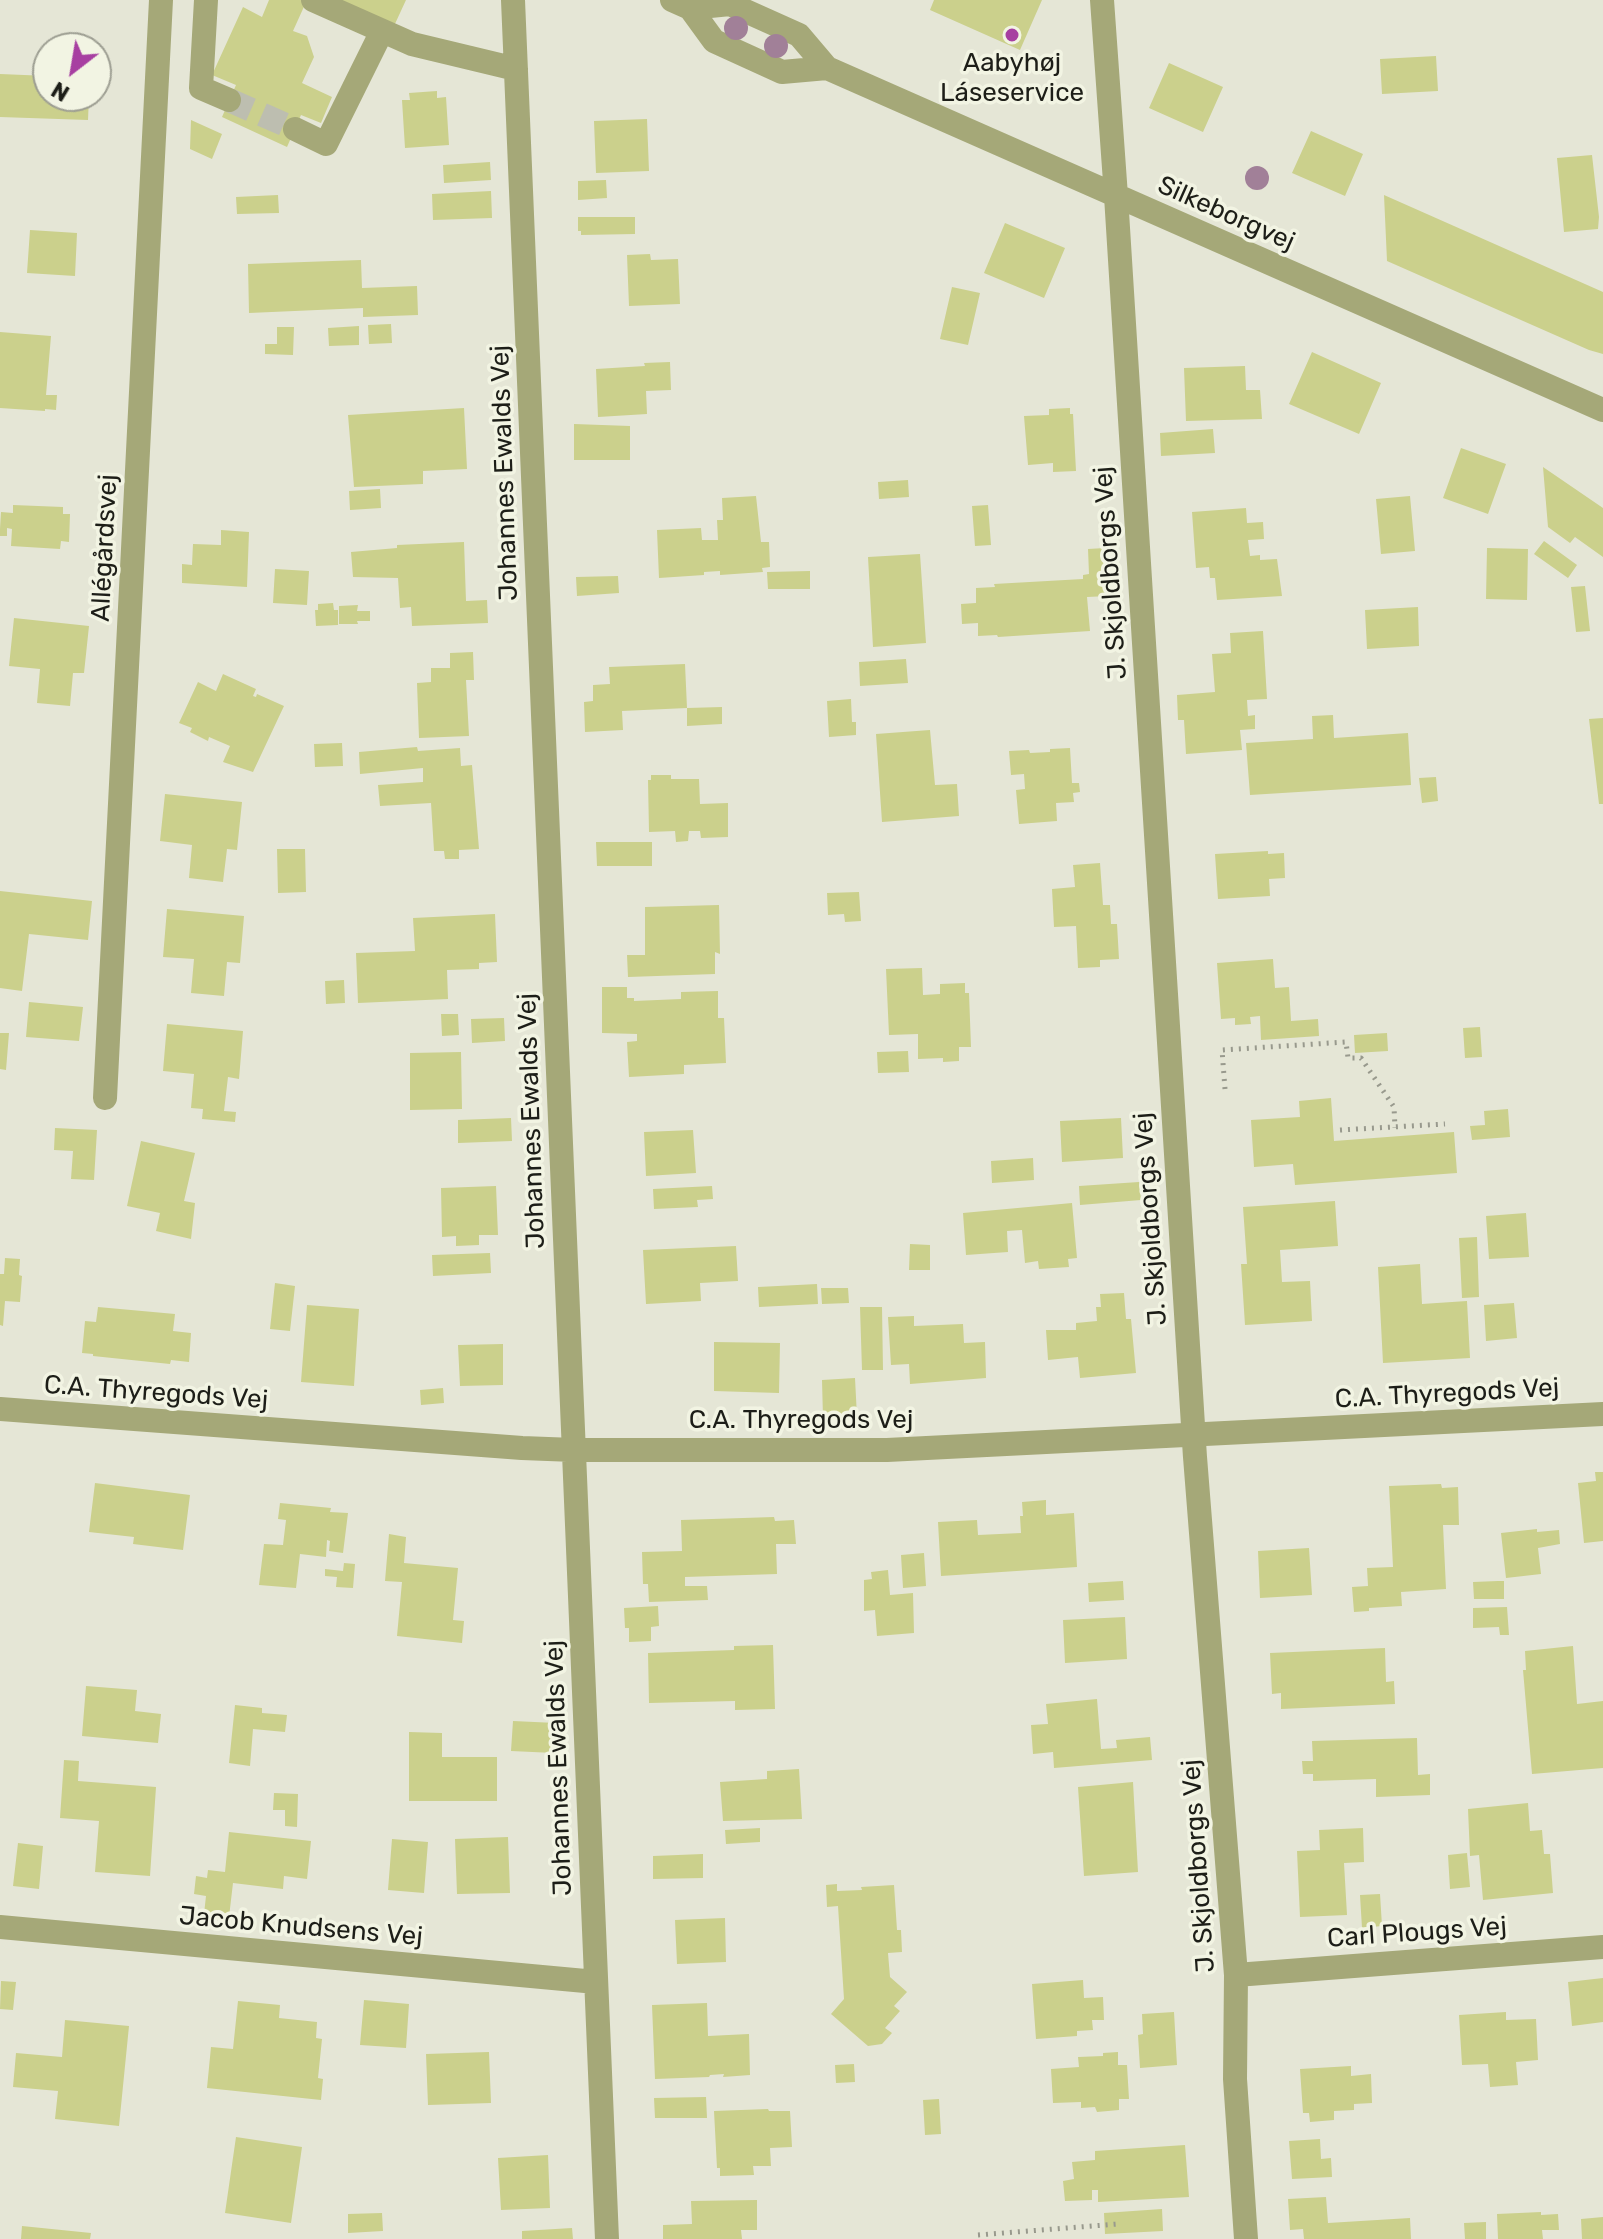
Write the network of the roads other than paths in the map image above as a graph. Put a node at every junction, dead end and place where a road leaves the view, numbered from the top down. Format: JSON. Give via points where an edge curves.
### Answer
{"nodes":[{"id":1,"x":161,"y":0,"type":"edge"},
{"id":2,"x":206,"y":0,"type":"edge"},
{"id":3,"x":313,"y":0,"type":"edge"},
{"id":4,"x":513,"y":0,"type":"edge"},
{"id":5,"x":1102,"y":0,"type":"edge"},
{"id":6,"x":681,"y":4,"type":"edge"},
{"id":7,"x":382,"y":31,"type":"junction"},
{"id":8,"x":827,"y":68,"type":"junction"},
{"id":9,"x":516,"y":69,"type":"junction"},
{"id":10,"x":229,"y":100,"type":"tunnel mouth"},
{"id":11,"x":295,"y":129,"type":"tunnel mouth"},
{"id":12,"x":1116,"y":196,"type":"junction"},
{"id":13,"x":1603,"y":410,"type":"edge"},
{"id":14,"x":105,"y":1098,"type":"dead end"},
{"id":15,"x":0,"y":1409,"type":"edge"},
{"id":16,"x":1603,"y":1414,"type":"edge"},
{"id":17,"x":1193,"y":1435,"type":"junction"},
{"id":18,"x":574,"y":1450,"type":"junction"},
{"id":19,"x":0,"y":1927,"type":"edge"},
{"id":20,"x":1603,"y":1947,"type":"edge"},
{"id":21,"x":1236,"y":1975,"type":"junction"},
{"id":22,"x":596,"y":1982,"type":"junction"},
{"id":23,"x":607,"y":2239,"type":"edge"},
{"id":24,"x":1246,"y":2239,"type":"edge"}],
"edges":[{"from":1,"to":14,"type":"street","name":"Allégårdsvej"},
{"from":2,"to":10,"type":"street","via":[[201,88]]},
{"from":3,"to":7,"type":"street"},
{"from":4,"to":9,"type":"street","name":"Johannes Ewalds Vej"},
{"from":5,"to":12,"type":"street","name":"J. Skjoldborgs Vej"},
{"from":6,"to":8,"type":"street","name":"Silkeborgvej","via":[[730,4],[799,35]]},
{"from":6,"to":8,"type":"street","name":"Silkeborgvej","via":[[714,41],[782,72]]},
{"from":7,"to":9,"type":"street","via":[[412,44]]},
{"from":7,"to":11,"type":"street","via":[[326,144]]},
{"from":8,"to":12,"type":"street","name":"Silkeborgvej"},
{"from":9,"to":18,"type":"street","name":"Johannes Ewalds Vej"},
{"from":12,"to":13,"type":"street","name":"Silkeborgvej"},
{"from":12,"to":17,"type":"street","name":"J. Skjoldborgs Vej"},
{"from":15,"to":18,"type":"street","name":"C.A. Thyregods Vej"},
{"from":16,"to":17,"type":"street","name":"C.A. Thyregods Vej"},
{"from":17,"to":18,"type":"street","name":"C.A. Thyregods Vej","via":[[887,1450]]},
{"from":17,"to":21,"type":"street","name":"J. Skjoldborgs Vej"},
{"from":18,"to":22,"type":"street","name":"Johannes Ewalds Vej"},
{"from":19,"to":22,"type":"street","name":"Jacob Knudsens Vej"},
{"from":20,"to":21,"type":"street","name":"Carl Plougs Vej"},
{"from":21,"to":24,"type":"street","name":"J. Skjoldborgs Vej","via":[[1235,2079]]},
{"from":22,"to":23,"type":"street","name":"Johannes Ewalds Vej"}]}
